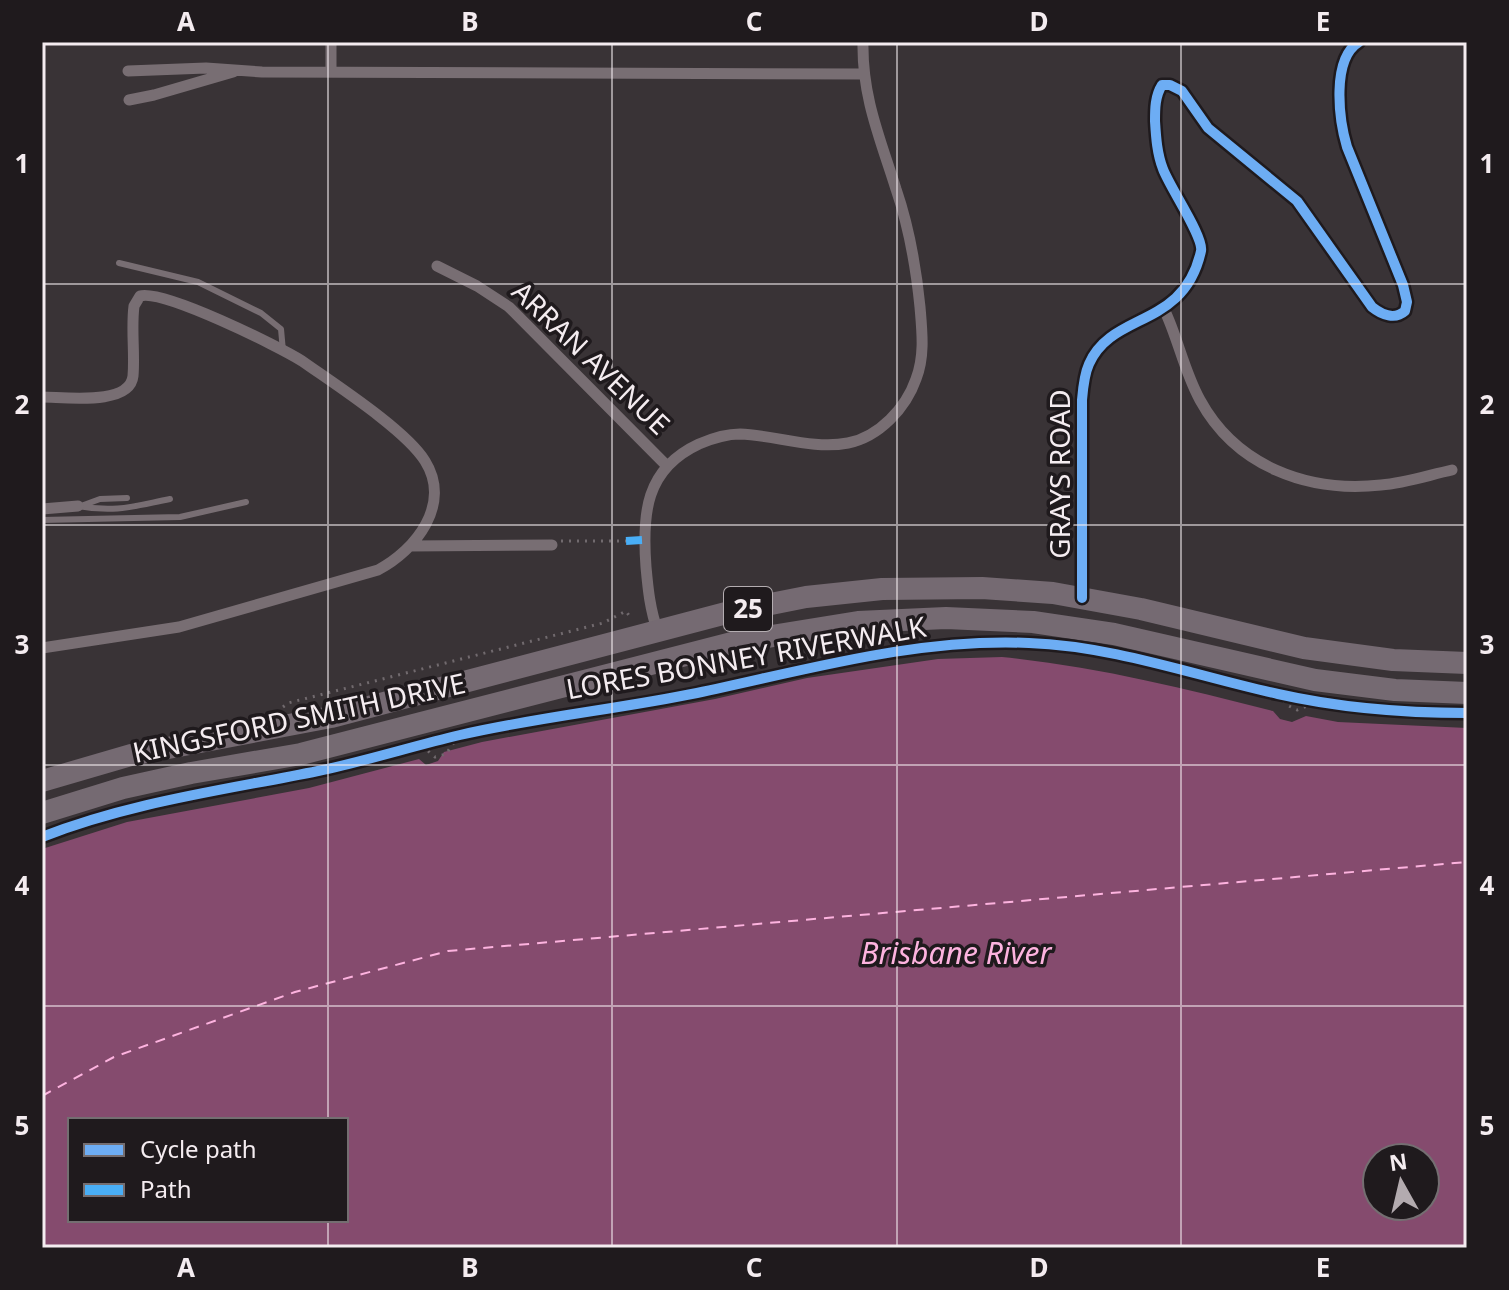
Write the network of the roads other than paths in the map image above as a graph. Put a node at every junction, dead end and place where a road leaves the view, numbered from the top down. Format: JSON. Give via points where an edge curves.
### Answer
{"nodes":[{"id":1,"x":331,"y":42,"type":"edge"},
{"id":2,"x":863,"y":42,"type":"edge"},
{"id":3,"x":1359,"y":42,"type":"edge"},
{"id":4,"x":237,"y":70,"type":"junction"},
{"id":5,"x":128,"y":71,"type":"dead end"},
{"id":6,"x":331,"y":71,"type":"junction"},
{"id":7,"x":864,"y":74,"type":"junction"},
{"id":8,"x":129,"y":100,"type":"dead end"},
{"id":9,"x":119,"y":263,"type":"dead end"},
{"id":10,"x":437,"y":266,"type":"dead end"},
{"id":11,"x":1164,"y":309,"type":"junction"},
{"id":12,"x":283,"y":351,"type":"junction"},
{"id":13,"x":42,"y":397,"type":"edge"},
{"id":14,"x":667,"y":466,"type":"junction"},
{"id":15,"x":1452,"y":470,"type":"dead end"},
{"id":16,"x":127,"y":498,"type":"dead end"},
{"id":17,"x":170,"y":499,"type":"dead end"},
{"id":18,"x":246,"y":502,"type":"dead end"},
{"id":19,"x":78,"y":506,"type":"junction"},
{"id":20,"x":42,"y":509,"type":"edge"},
{"id":21,"x":42,"y":520,"type":"edge"},
{"id":22,"x":555,"y":543,"type":"road end"},
{"id":23,"x":410,"y":546,"type":"junction"},
{"id":24,"x":1082,"y":598,"type":"junction"},
{"id":25,"x":658,"y":632,"type":"junction"},
{"id":26,"x":42,"y":648,"type":"edge"},
{"id":27,"x":1467,"y":663,"type":"edge"},
{"id":28,"x":1467,"y":693,"type":"edge"},
{"id":29,"x":42,"y":781,"type":"edge"},
{"id":30,"x":42,"y":813,"type":"edge"}],
"edges":[{"from":1,"to":6,"type":"street"},
{"from":2,"to":7,"type":"street"},
{"from":3,"to":11,"type":"street","name":"GRAYS ROAD","via":[[1342,65],[1342,126],[1403,285],[1407,305],[1402,314],[1388,316],[1372,307],[1297,201],[1208,128],[1182,91],[1166,84],[1159,88],[1155,113],[1159,158],[1202,244],[1184,291]]},
{"from":4,"to":5,"type":"street"},
{"from":4,"to":6,"type":"street"},
{"from":4,"to":8,"type":"street"},
{"from":6,"to":7,"type":"street"},
{"from":7,"to":14,"type":"street","via":[[907,229],[919,296],[921,357],[909,396],[876,431],[855,441],[823,444],[719,436],[683,452]]},
{"from":9,"to":12,"type":"lane","via":[[198,282],[261,313],[281,329]]},
{"from":10,"to":14,"type":"street","name":"ARRAN AVENUE","via":[[515,313]]},
{"from":11,"to":15,"type":"street","via":[[1205,410],[1232,443],[1256,461],[1307,481],[1362,486]]},
{"from":11,"to":24,"type":"street","name":"GRAYS ROAD","via":[[1101,346],[1085,374]]},
{"from":12,"to":13,"type":"street","via":[[185,305],[141,295],[133,312],[132,379],[125,391]]},
{"from":12,"to":23,"type":"street","via":[[382,420],[425,460],[434,483],[434,506]]},
{"from":14,"to":25,"type":"street","via":[[652,492],[644,523],[650,603]]},
{"from":16,"to":19,"type":"lane"},
{"from":17,"to":19,"type":"lane","via":[[130,509]]},
{"from":18,"to":21,"type":"lane","via":[[180,517]]},
{"from":19,"to":20,"type":"street"},
{"from":22,"to":23,"type":"street"},
{"from":23,"to":26,"type":"street","via":[[378,570],[264,604],[179,627]]},
{"from":24,"to":25,"type":"highway","name":"KINGSFORD SMITH DRIVE","number":"25","via":[[982,588],[882,589],[769,604]]},
{"from":24,"to":27,"type":"highway","name":"KINGSFORD SMITH DRIVE","number":"25","via":[[1304,648]]},
{"from":25,"to":29,"type":"highway","name":"KINGSFORD SMITH DRIVE","number":"25","via":[[331,717],[131,755]]},
{"from":28,"to":30,"type":"highway","name":"KINGSFORD SMITH DRIVE","number":"25","via":[[1315,680],[1048,624],[896,619],[736,642],[314,751],[123,788]]}]}
